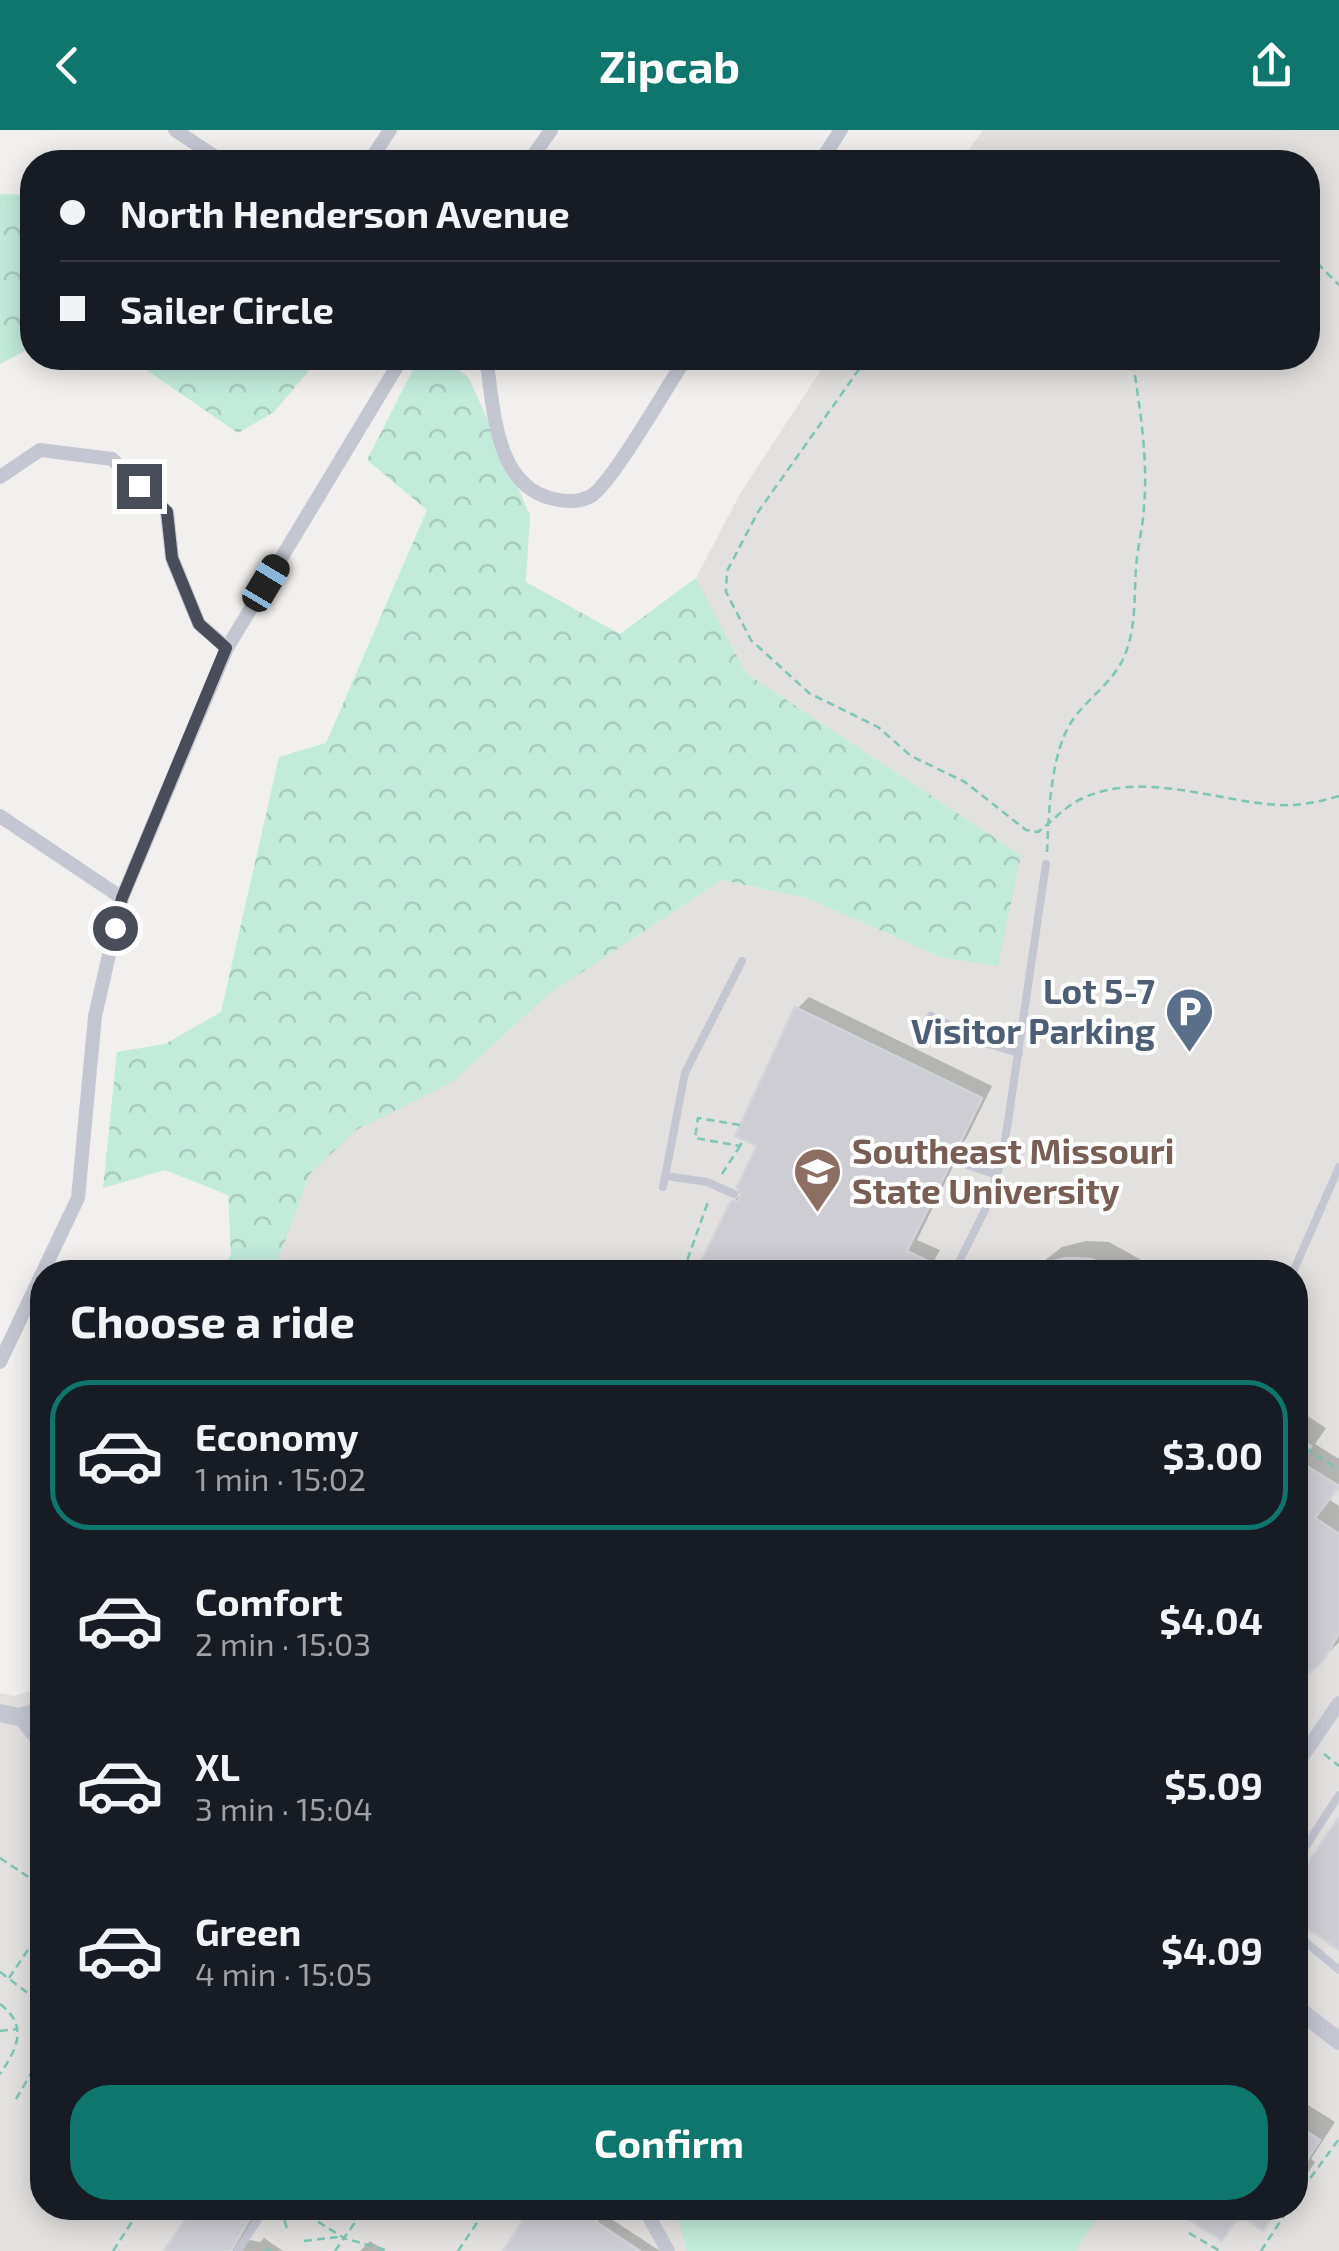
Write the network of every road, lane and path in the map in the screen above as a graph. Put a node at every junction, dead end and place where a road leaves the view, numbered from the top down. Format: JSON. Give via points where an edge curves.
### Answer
{"nodes":[{"id":1,"x":175,"y":130,"type":"edge"},
{"id":2,"x":205,"y":150,"type":"edge"},
{"id":3,"x":1320,"y":266,"type":"edge"},
{"id":4,"x":1339,"y":285,"type":"edge"},
{"id":5,"x":395,"y":370,"type":"edge"},
{"id":6,"x":488,"y":370,"type":"edge"},
{"id":7,"x":678,"y":370,"type":"edge"},
{"id":8,"x":858,"y":370,"type":"edge"},
{"id":9,"x":1137,"y":370,"type":"edge"},
{"id":10,"x":0,"y":477,"type":"edge"},
{"id":11,"x":226,"y":648,"type":"junction"},
{"id":12,"x":1339,"y":796,"type":"edge"},
{"id":13,"x":0,"y":816,"type":"edge"},
{"id":14,"x":1049,"y":823,"type":"junction"},
{"id":15,"x":1046,"y":864,"type":"joint"},
{"id":16,"x":122,"y":898,"type":"junction"},
{"id":17,"x":742,"y":961,"type":"dead end"},
{"id":18,"x":931,"y":1016,"type":"dead end"},
{"id":19,"x":1019,"y":1053,"type":"junction"},
{"id":20,"x":740,"y":1124,"type":"dead end"},
{"id":21,"x":743,"y":1140,"type":"dead end"},
{"id":22,"x":740,"y":1146,"type":"junction"},
{"id":23,"x":952,"y":1160,"type":"dead end"},
{"id":24,"x":1339,"y":1167,"type":"edge"},
{"id":25,"x":997,"y":1175,"type":"junction"},
{"id":26,"x":666,"y":1176,"type":"junction"},
{"id":27,"x":715,"y":1186,"type":"junction"},
{"id":28,"x":663,"y":1187,"type":"dead end"},
{"id":29,"x":734,"y":1194,"type":"dead end"},
{"id":30,"x":49,"y":1260,"type":"edge"},
{"id":31,"x":687,"y":1260,"type":"edge"},
{"id":32,"x":960,"y":1260,"type":"edge"},
{"id":33,"x":1298,"y":1260,"type":"edge"},
{"id":34,"x":30,"y":1299,"type":"edge"},
{"id":35,"x":0,"y":1362,"type":"edge"},
{"id":36,"x":1308,"y":1450,"type":"edge"},
{"id":37,"x":1339,"y":1470,"type":"edge"},
{"id":38,"x":1339,"y":1703,"type":"edge"},
{"id":39,"x":10,"y":1715,"type":"edge"},
{"id":40,"x":30,"y":1734,"type":"edge"},
{"id":41,"x":1308,"y":1748,"type":"edge"},
{"id":42,"x":1339,"y":1796,"type":"edge"},
{"id":43,"x":1308,"y":1843,"type":"edge"},
{"id":44,"x":0,"y":1858,"type":"edge"},
{"id":45,"x":30,"y":1878,"type":"edge"},
{"id":46,"x":1308,"y":1944,"type":"edge"},
{"id":47,"x":30,"y":1947,"type":"edge"},
{"id":48,"x":1339,"y":1970,"type":"edge"},
{"id":49,"x":0,"y":1972,"type":"edge"},
{"id":50,"x":10,"y":1978,"type":"junction"},
{"id":51,"x":30,"y":1995,"type":"edge"},
{"id":52,"x":0,"y":2004,"type":"edge"},
{"id":53,"x":1308,"y":2018,"type":"edge"},
{"id":54,"x":19,"y":2028,"type":"junction"},
{"id":55,"x":0,"y":2032,"type":"edge"},
{"id":56,"x":1339,"y":2042,"type":"edge"},
{"id":57,"x":0,"y":2074,"type":"edge"},
{"id":58,"x":30,"y":2075,"type":"edge"},
{"id":59,"x":16,"y":2099,"type":"dead end"},
{"id":60,"x":1339,"y":2139,"type":"edge"},
{"id":61,"x":1308,"y":2181,"type":"edge"},
{"id":62,"x":134,"y":2220,"type":"edge"},
{"id":63,"x":257,"y":2220,"type":"edge"},
{"id":64,"x":284,"y":2220,"type":"edge"},
{"id":65,"x":315,"y":2220,"type":"edge"},
{"id":66,"x":355,"y":2220,"type":"edge"},
{"id":67,"x":479,"y":2220,"type":"edge"},
{"id":68,"x":651,"y":2220,"type":"edge"},
{"id":69,"x":1282,"y":2220,"type":"edge"},
{"id":70,"x":286,"y":2229,"type":"dead end"},
{"id":71,"x":1188,"y":2233,"type":"dead end"},
{"id":72,"x":342,"y":2237,"type":"junction"},
{"id":73,"x":304,"y":2241,"type":"dead end"},
{"id":74,"x":272,"y":2250,"type":"edge"},
{"id":75,"x":113,"y":2251,"type":"edge"},
{"id":76,"x":238,"y":2251,"type":"edge"},
{"id":77,"x":263,"y":2251,"type":"edge"},
{"id":78,"x":335,"y":2251,"type":"edge"},
{"id":79,"x":389,"y":2251,"type":"edge"},
{"id":80,"x":458,"y":2251,"type":"edge"},
{"id":81,"x":668,"y":2251,"type":"edge"},
{"id":82,"x":1220,"y":2251,"type":"edge"},
{"id":83,"x":1262,"y":2251,"type":"edge"}],
"edges":[{"from":1,"to":2,"type":"street"},
{"from":3,"to":4,"type":"path"},
{"from":5,"to":11,"type":"street"},
{"from":6,"to":7,"type":"street","via":[[502,449],[519,480],[540,496],[570,503],[592,496],[612,472]]},
{"from":8,"to":14,"type":"path","via":[[758,512],[727,571],[726,592],[751,640],[808,693],[878,727],[910,756],[964,782],[1026,830],[1038,832]]},
{"from":9,"to":14,"type":"path","via":[[1145,444],[1134,631],[1124,658],[1073,719],[1062,743]]},
{"from":10,"to":11,"type":"street","via":[[40,450],[112,460],[167,512],[172,558],[199,624]]},
{"from":11,"to":16,"type":"street"},
{"from":12,"to":14,"type":"path","via":[[1282,805],[1131,786],[1084,797]]},
{"from":13,"to":16,"type":"street"},
{"from":14,"to":15,"type":"path"},
{"from":15,"to":19,"type":"lane"},
{"from":16,"to":30,"type":"street","via":[[95,1016],[78,1198]]},
{"from":17,"to":26,"type":"lane","via":[[685,1073]]},
{"from":18,"to":19,"type":"lane"},
{"from":19,"to":25,"type":"lane"},
{"from":20,"to":22,"type":"path","via":[[698,1118],[695,1138]]},
{"from":21,"to":22,"type":"path"},
{"from":22,"to":27,"type":"path"},
{"from":23,"to":25,"type":"lane"},
{"from":24,"to":33,"type":"lane"},
{"from":25,"to":32,"type":"lane"},
{"from":26,"to":27,"type":"lane"},
{"from":26,"to":28,"type":"lane"},
{"from":27,"to":29,"type":"lane"},
{"from":27,"to":31,"type":"path"},
{"from":34,"to":35,"type":"street"},
{"from":36,"to":37,"type":"path"},
{"from":38,"to":41,"type":"street"},
{"from":39,"to":40,"type":"street"},
{"from":42,"to":43,"type":"lane"},
{"from":44,"to":45,"type":"path"},
{"from":46,"to":48,"type":"lane"},
{"from":47,"to":50,"type":"path"},
{"from":49,"to":50,"type":"path"},
{"from":50,"to":51,"type":"path"},
{"from":52,"to":54,"type":"path"},
{"from":53,"to":56,"type":"street"},
{"from":54,"to":55,"type":"path"},
{"from":54,"to":57,"type":"path","via":[[18,2047]]},
{"from":58,"to":59,"type":"path"},
{"from":60,"to":61,"type":"path"},
{"from":62,"to":75,"type":"path"},
{"from":63,"to":76,"type":"lane"},
{"from":64,"to":70,"type":"path"},
{"from":65,"to":72,"type":"path"},
{"from":66,"to":72,"type":"path"},
{"from":67,"to":80,"type":"path"},
{"from":68,"to":81,"type":"street"},
{"from":69,"to":83,"type":"path"},
{"from":71,"to":82,"type":"path"},
{"from":72,"to":73,"type":"path"},
{"from":72,"to":78,"type":"path"},
{"from":72,"to":79,"type":"path"},
{"from":74,"to":77,"type":"path"}]}
